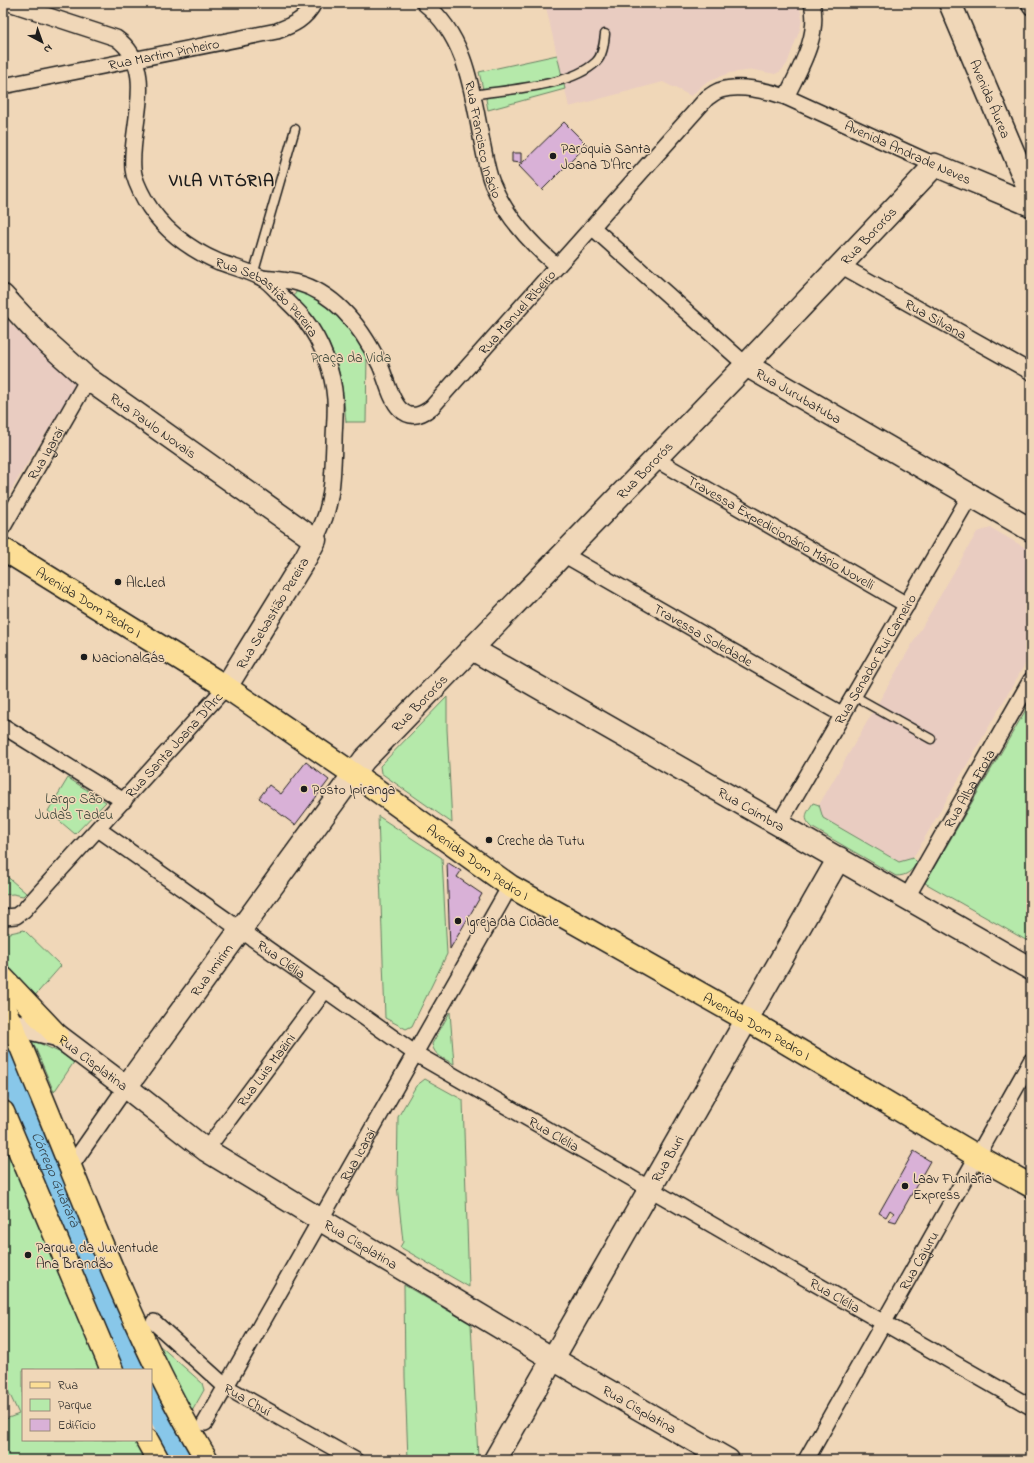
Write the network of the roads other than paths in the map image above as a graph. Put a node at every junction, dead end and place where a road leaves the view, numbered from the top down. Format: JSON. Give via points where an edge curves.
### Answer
{"nodes":[{"id":1,"x":9,"y":3,"type":"edge"},
{"id":2,"x":314,"y":3,"type":"edge"},
{"id":3,"x":812,"y":3,"type":"edge"},
{"id":4,"x":950,"y":3,"type":"edge"},
{"id":5,"x":1029,"y":3,"type":"edge"},
{"id":6,"x":433,"y":6,"type":"edge"},
{"id":7,"x":1031,"y":6,"type":"edge"},
{"id":8,"x":605,"y":34,"type":"dead end"},
{"id":9,"x":134,"y":59,"type":"junction"},
{"id":10,"x":3,"y":86,"type":"edge"},
{"id":11,"x":472,"y":95,"type":"junction"},
{"id":12,"x":786,"y":97,"type":"junction"},
{"id":13,"x":295,"y":129,"type":"dead end"},
{"id":14,"x":935,"y":165,"type":"junction"},
{"id":15,"x":1031,"y":194,"type":"edge"},
{"id":16,"x":1031,"y":205,"type":"edge"},
{"id":17,"x":592,"y":227,"type":"junction"},
{"id":18,"x":557,"y":266,"type":"junction"},
{"id":19,"x":840,"y":266,"type":"junction"},
{"id":20,"x":258,"y":276,"type":"junction"},
{"id":21,"x":3,"y":296,"type":"edge"},
{"id":22,"x":746,"y":365,"type":"junction"},
{"id":23,"x":1031,"y":372,"type":"edge"},
{"id":24,"x":88,"y":379,"type":"junction"},
{"id":25,"x":655,"y":459,"type":"junction"},
{"id":26,"x":971,"y":494,"type":"junction"},
{"id":27,"x":1029,"y":523,"type":"edge"},
{"id":28,"x":3,"y":527,"type":"edge"},
{"id":29,"x":316,"y":540,"type":"junction"},
{"id":30,"x":3,"y":549,"type":"edge"},
{"id":31,"x":564,"y":554,"type":"junction"},
{"id":32,"x":907,"y":605,"type":"junction"},
{"id":33,"x":472,"y":649,"type":"junction"},
{"id":34,"x":1031,"y":680,"type":"edge"},
{"id":35,"x":226,"y":687,"type":"junction"},
{"id":36,"x":854,"y":696,"type":"junction"},
{"id":37,"x":844,"y":715,"type":"junction"},
{"id":38,"x":3,"y":726,"type":"edge"},
{"id":39,"x":931,"y":739,"type":"dead end"},
{"id":40,"x":354,"y":774,"type":"junction"},
{"id":41,"x":124,"y":801,"type":"junction"},
{"id":42,"x":779,"y":824,"type":"junction"},
{"id":43,"x":98,"y":830,"type":"junction"},
{"id":44,"x":839,"y":858,"type":"junction"},
{"id":45,"x":510,"y":886,"type":"junction"},
{"id":46,"x":907,"y":897,"type":"junction"},
{"id":47,"x":4,"y":917,"type":"dead end"},
{"id":48,"x":240,"y":930,"type":"junction"},
{"id":49,"x":1031,"y":969,"type":"edge"},
{"id":50,"x":3,"y":978,"type":"edge"},
{"id":51,"x":325,"y":990,"type":"junction"},
{"id":52,"x":6,"y":1017,"type":"edge"},
{"id":53,"x":747,"y":1020,"type":"junction"},
{"id":54,"x":57,"y":1035,"type":"junction"},
{"id":55,"x":416,"y":1054,"type":"junction"},
{"id":56,"x":1031,"y":1061,"type":"edge"},
{"id":57,"x":126,"y":1087,"type":"junction"},
{"id":58,"x":3,"y":1112,"type":"edge"},
{"id":59,"x":206,"y":1150,"type":"junction"},
{"id":60,"x":977,"y":1156,"type":"junction"},
{"id":61,"x":70,"y":1166,"type":"junction"},
{"id":62,"x":1031,"y":1186,"type":"edge"},
{"id":63,"x":650,"y":1189,"type":"junction"},
{"id":64,"x":321,"y":1220,"type":"junction"},
{"id":65,"x":154,"y":1322,"type":"dead end"},
{"id":66,"x":884,"y":1323,"type":"junction"},
{"id":67,"x":553,"y":1359,"type":"junction"},
{"id":68,"x":112,"y":1369,"type":"edge"},
{"id":69,"x":226,"y":1387,"type":"junction"},
{"id":70,"x":1031,"y":1407,"type":"edge"},
{"id":71,"x":205,"y":1422,"type":"dead end"},
{"id":72,"x":148,"y":1441,"type":"edge"},
{"id":73,"x":158,"y":1460,"type":"edge"},
{"id":74,"x":208,"y":1460,"type":"edge"},
{"id":75,"x":355,"y":1460,"type":"edge"},
{"id":76,"x":495,"y":1460,"type":"edge"},
{"id":77,"x":728,"y":1460,"type":"edge"},
{"id":78,"x":806,"y":1460,"type":"edge"}],
"edges":[{"from":1,"to":9,"type":"street","via":[[116,38],[128,48]]},
{"from":2,"to":9,"type":"street","name":"Rua Martim Pinheiro","via":[[300,21],[277,31]]},
{"from":3,"to":12,"type":"street","via":[[814,30]]},
{"from":4,"to":15,"type":"street","name":"Avenida Áurea"},
{"from":5,"to":7,"type":"street"},
{"from":6,"to":11,"type":"street","name":"Rua Francisco Inácio","via":[[459,50]]},
{"from":8,"to":11,"type":"lane","via":[[602,54],[597,62],[569,77],[548,84]]},
{"from":9,"to":10,"type":"street","name":"Rua Martim Pinheiro"},
{"from":9,"to":20,"type":"street","name":"Rua Sebastião Pereira","via":[[140,87],[132,154],[133,171],[148,205],[186,245],[218,261]]},
{"from":11,"to":18,"type":"street","name":"Rua Francisco Inácio","via":[[486,161],[500,199],[522,232]]},
{"from":12,"to":14,"type":"street","name":"Avenida Andrade Neves"},
{"from":12,"to":17,"type":"street","name":"Rua Manuel Ribeiro","via":[[772,92],[735,88],[720,90],[707,98]]},
{"from":13,"to":20,"type":"lane"},
{"from":14,"to":16,"type":"street","name":"Avenida Andrade Neves"},
{"from":14,"to":19,"type":"street","name":"Rua Bororós"},
{"from":17,"to":18,"type":"street","name":"Rua Manuel Ribeiro"},
{"from":17,"to":22,"type":"street","name":"Rua Jurubatuba"},
{"from":18,"to":20,"type":"street","name":"Rua Manuel Ribeiro","via":[[432,407],[424,414],[415,416],[401,410],[395,403],[367,341],[356,324],[338,305],[300,284]]},
{"from":19,"to":22,"type":"street","name":"Rua Bororós"},
{"from":19,"to":23,"type":"street","name":"Rua Silvana"},
{"from":20,"to":29,"type":"street","name":"Rua Sebastião Pereira","via":[[305,320],[316,337],[333,385],[333,472],[325,517]]},
{"from":21,"to":24,"type":"street","name":"Rua Paulo Novais","via":[[41,337]]},
{"from":22,"to":25,"type":"street","name":"Rua Bororós"},
{"from":22,"to":26,"type":"street","name":"Rua Jurubatuba"},
{"from":24,"to":28,"type":"street","name":"Rua Igaraí"},
{"from":24,"to":29,"type":"street","name":"Rua Paulo Novais"},
{"from":25,"to":31,"type":"street","name":"Rua Bororós"},
{"from":25,"to":32,"type":"street","name":"Travessa Expedicionário Mário Novelli"},
{"from":26,"to":27,"type":"street","name":"Rua Jurubatuba"},
{"from":26,"to":32,"type":"street","name":"Rua Senador Rui Carneiro"},
{"from":29,"to":35,"type":"street","name":"Rua Sebastião Pereira"},
{"from":30,"to":35,"type":"main road","name":"Avenida Dom Pedro I"},
{"from":31,"to":33,"type":"street","name":"Rua Bororós"},
{"from":31,"to":37,"type":"street","name":"Travessa Soledade"},
{"from":32,"to":36,"type":"street","name":"Rua Senador Rui Carneiro"},
{"from":33,"to":40,"type":"street","name":"Rua Bororós","via":[[364,760]]},
{"from":33,"to":42,"type":"street","name":"Rua Coimbra"},
{"from":34,"to":46,"type":"street","name":"Rua Alba Frota"},
{"from":35,"to":40,"type":"main road","name":"Avenida Dom Pedro I"},
{"from":35,"to":41,"type":"street","name":"Rua Santa Joana D'Arc"},
{"from":36,"to":37,"type":"street","name":"Rua Senador Rui Carneiro"},
{"from":36,"to":39,"type":"lane"},
{"from":37,"to":42,"type":"street","name":"Rua Senador Rui Carneiro"},
{"from":38,"to":41,"type":"street"},
{"from":40,"to":45,"type":"main road","name":"Avenida Dom Pedro I"},
{"from":40,"to":48,"type":"street","name":"Rua Imirim"},
{"from":41,"to":43,"type":"street","name":"Rua Santa Joana D'Arc"},
{"from":42,"to":44,"type":"street","name":"Rua Coimbra"},
{"from":43,"to":47,"type":"street","name":"Rua Santa Joana D'Arc","via":[[24,910],[16,916]]},
{"from":43,"to":48,"type":"street","name":"Rua Clélia"},
{"from":44,"to":46,"type":"street","name":"Rua Coimbra"},
{"from":44,"to":53,"type":"street","name":"Rua Buri"},
{"from":45,"to":53,"type":"main road","name":"Avenida Dom Pedro I"},
{"from":45,"to":55,"type":"street","name":"Rua Icaraí"},
{"from":46,"to":49,"type":"street","name":"Rua Coimbra"},
{"from":48,"to":51,"type":"street","name":"Rua Clélia"},
{"from":48,"to":57,"type":"street","name":"Rua Imirim"},
{"from":50,"to":54,"type":"main road"},
{"from":51,"to":55,"type":"street","name":"Rua Clélia"},
{"from":51,"to":59,"type":"street","name":"Rua Luis Mazini"},
{"from":52,"to":54,"type":"street","name":"Rua Cisplatina"},
{"from":52,"to":61,"type":"main road"},
{"from":53,"to":60,"type":"main road","name":"Avenida Dom Pedro I"},
{"from":53,"to":63,"type":"street","name":"Rua Buri"},
{"from":54,"to":57,"type":"street","name":"Rua Cisplatina"},
{"from":55,"to":63,"type":"street","name":"Rua Clélia"},
{"from":55,"to":64,"type":"street","name":"Rua Icaraí"},
{"from":56,"to":60,"type":"street","name":"Rua Cajuru"},
{"from":57,"to":59,"type":"street","name":"Rua Cisplatina"},
{"from":57,"to":61,"type":"street","name":"Rua Imirim"},
{"from":58,"to":68,"type":"main road"},
{"from":59,"to":64,"type":"street","name":"Rua Cisplatina"},
{"from":60,"to":62,"type":"main road","name":"Avenida Dom Pedro I"},
{"from":60,"to":66,"type":"street","name":"Rua Cajuru"},
{"from":61,"to":74,"type":"main road","via":[[154,1363]]},
{"from":63,"to":66,"type":"street","name":"Rua Clélia"},
{"from":63,"to":67,"type":"street","name":"Rua Buri"},
{"from":64,"to":67,"type":"street","name":"Rua Cisplatina"},
{"from":64,"to":69,"type":"street","name":"Rua Icaraí"},
{"from":65,"to":69,"type":"street","name":"Rua Chuí"},
{"from":66,"to":70,"type":"street","name":"Rua Clélia"},
{"from":66,"to":78,"type":"street","name":"Rua Cajuru"},
{"from":67,"to":76,"type":"street","name":"Rua Buri"},
{"from":67,"to":77,"type":"street","name":"Rua Cisplatina"},
{"from":69,"to":71,"type":"street","name":"Rua Icaraí"},
{"from":69,"to":75,"type":"street","name":"Rua Chuí"},
{"from":72,"to":73,"type":"main road"}]}
